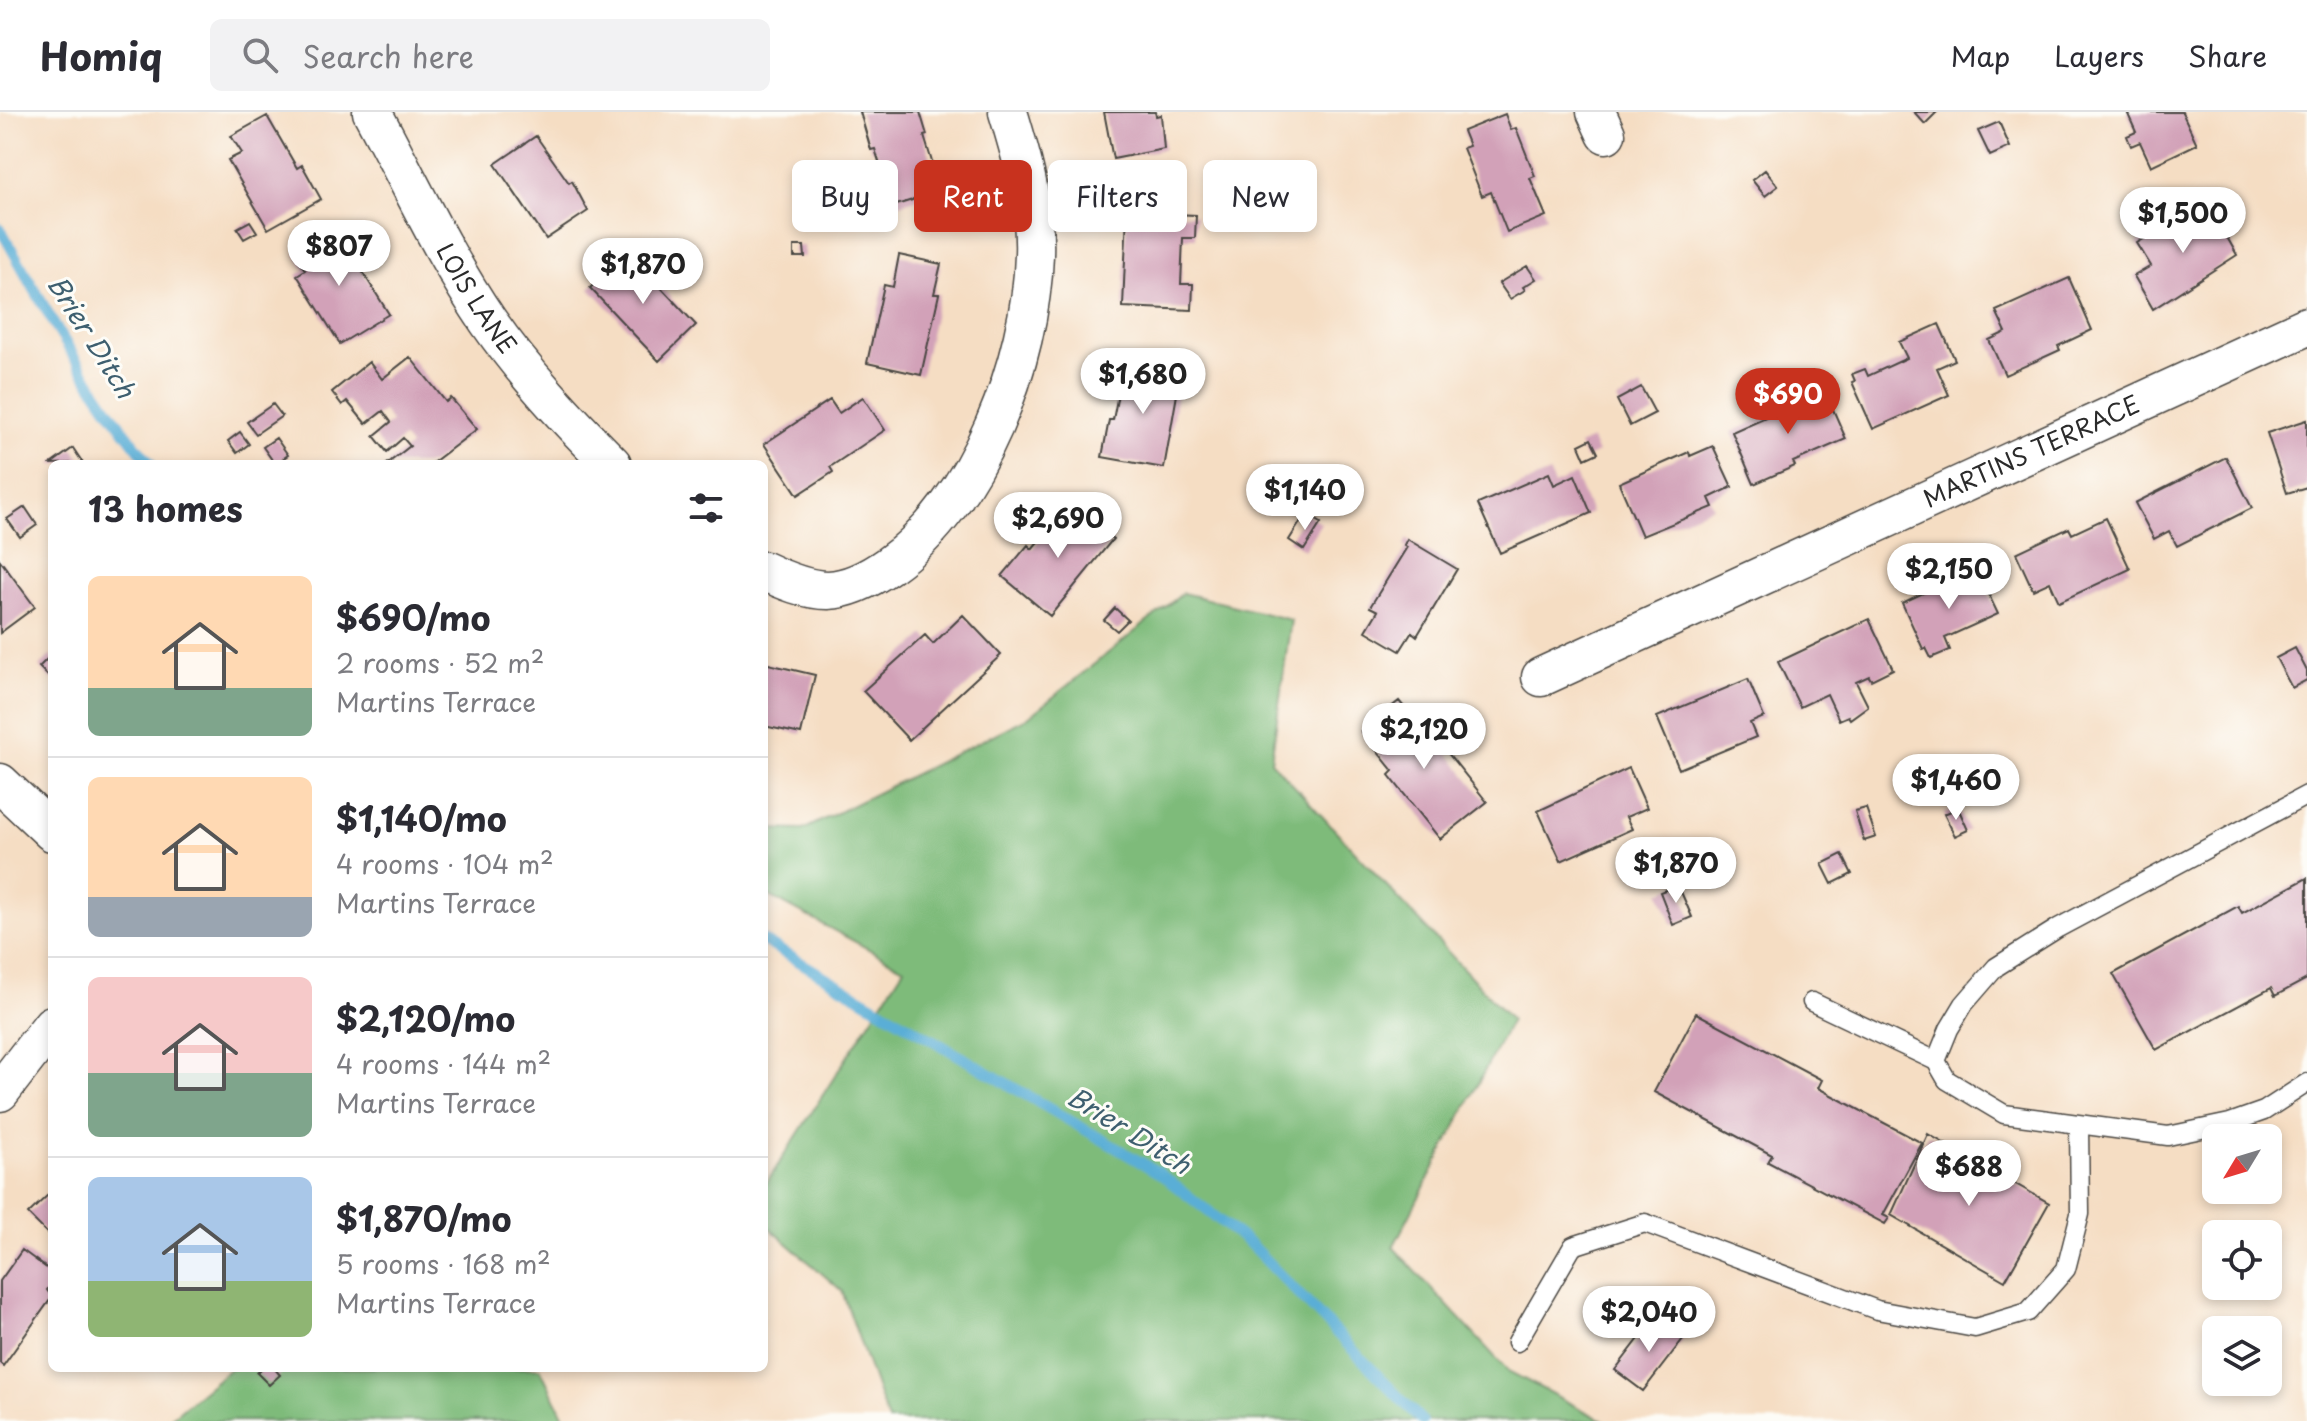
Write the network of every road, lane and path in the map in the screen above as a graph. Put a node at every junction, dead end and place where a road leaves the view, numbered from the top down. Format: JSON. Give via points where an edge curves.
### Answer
{"nodes":[{"id":1,"x":372,"y":112,"type":"edge"},
{"id":2,"x":1008,"y":112,"type":"edge"},
{"id":3,"x":2307,"y":326,"type":"edge"},
{"id":4,"x":608,"y":460,"type":"edge"},
{"id":5,"x":768,"y":573,"type":"edge"},
{"id":6,"x":1541,"y":677,"type":"dead end"},
{"id":7,"x":0,"y":783,"type":"edge"},
{"id":8,"x":2307,"y":795,"type":"edge"},
{"id":9,"x":48,"y":828,"type":"edge"},
{"id":10,"x":1812,"y":1002,"type":"dead end"},
{"id":11,"x":48,"y":1030,"type":"edge"},
{"id":12,"x":1936,"y":1061,"type":"junction"},
{"id":13,"x":2307,"y":1083,"type":"edge"},
{"id":14,"x":0,"y":1092,"type":"edge"},
{"id":15,"x":2079,"y":1125,"type":"junction"},
{"id":16,"x":1517,"y":1342,"type":"dead end"}],
"edges":[{"from":1,"to":4,"type":"street","name":"LOIS LANE","via":[[443,249],[488,320],[548,398]]},
{"from":2,"to":5,"type":"street","via":[[1033,213],[1034,257],[1026,319],[982,452],[949,507],[923,537],[875,575],[827,590]]},
{"from":3,"to":6,"type":"street","name":"MARTINS TERRACE"},
{"from":7,"to":9,"type":"street"},
{"from":8,"to":12,"type":"lane","via":[[2058,928],[1996,967],[1964,1004]]},
{"from":10,"to":12,"type":"lane"},
{"from":11,"to":14,"type":"street"},
{"from":12,"to":15,"type":"lane","via":[[1947,1080],[2004,1114]]},
{"from":13,"to":15,"type":"lane","via":[[2264,1111],[2168,1136]]},
{"from":15,"to":16,"type":"lane","via":[[2080,1214],[2066,1269],[2028,1312],[1975,1328],[1877,1310],[1645,1223],[1573,1246]]}]}
